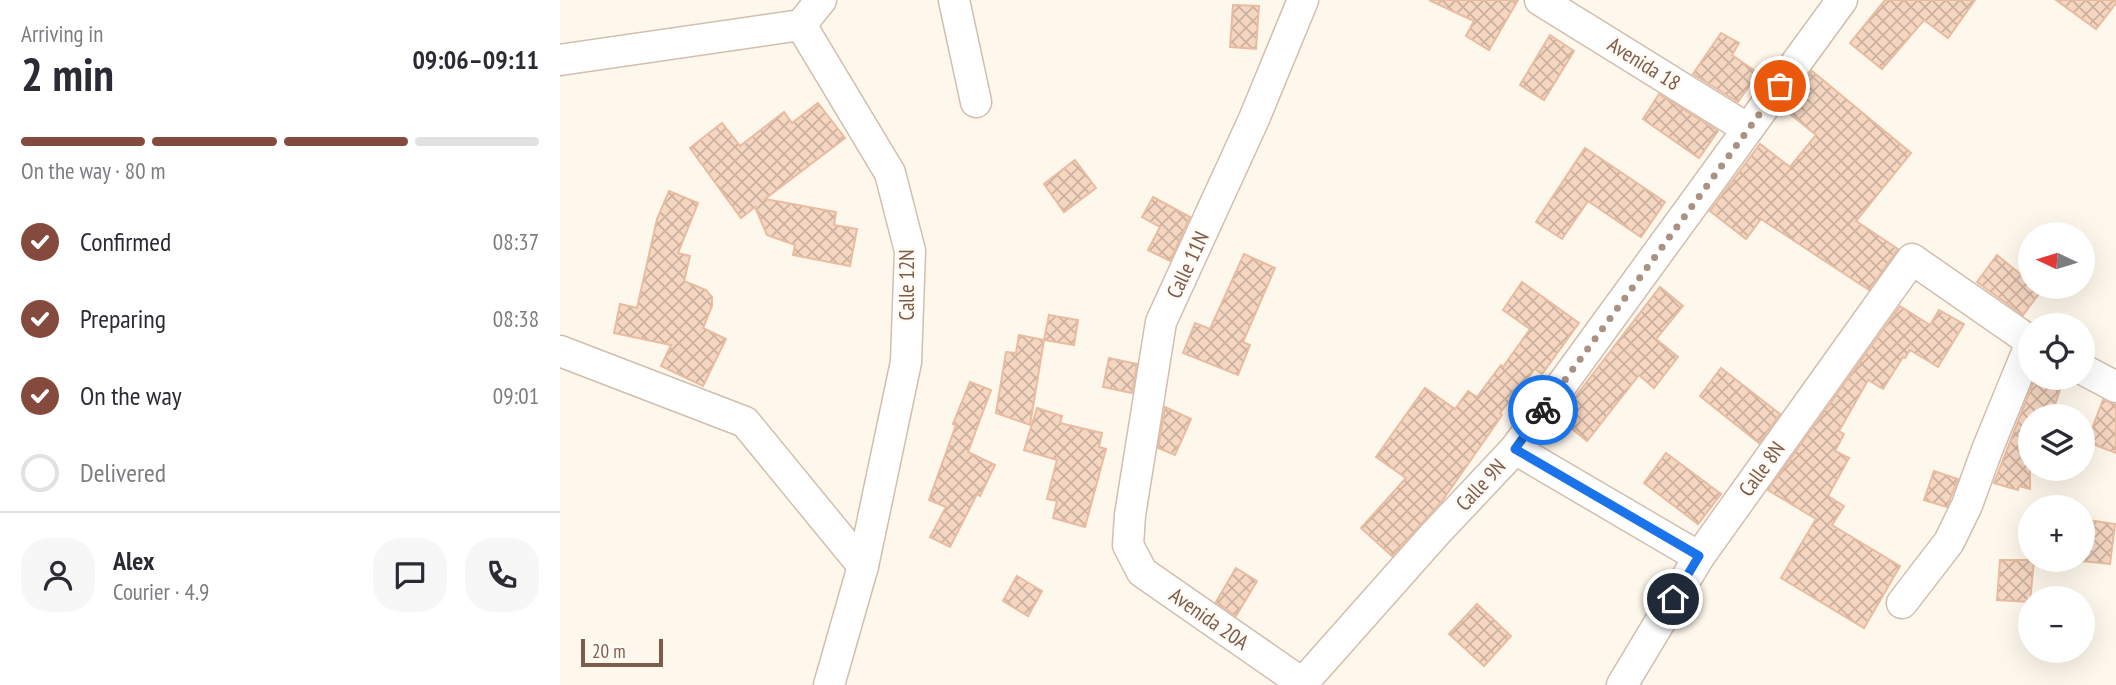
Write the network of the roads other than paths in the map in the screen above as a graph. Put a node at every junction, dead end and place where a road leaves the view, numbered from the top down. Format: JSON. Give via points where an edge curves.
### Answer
{"nodes":[{"id":1,"x":821,"y":0,"type":"edge"},
{"id":2,"x":954,"y":0,"type":"edge"},
{"id":3,"x":1303,"y":0,"type":"edge"},
{"id":4,"x":1540,"y":0,"type":"edge"},
{"id":5,"x":1842,"y":0,"type":"edge"},
{"id":6,"x":802,"y":25,"type":"junction"},
{"id":7,"x":560,"y":60,"type":"edge"},
{"id":8,"x":976,"y":102,"type":"dead end"},
{"id":9,"x":1748,"y":129,"type":"junction"},
{"id":10,"x":2018,"y":334,"type":"edge"},
{"id":11,"x":560,"y":351,"type":"edge"},
{"id":12,"x":2018,"y":373,"type":"edge"},
{"id":13,"x":2095,"y":376,"type":"edge"},
{"id":14,"x":2116,"y":387,"type":"edge"},
{"id":15,"x":1515,"y":449,"type":"junction"},
{"id":16,"x":1128,"y":545,"type":"joint"},
{"id":17,"x":1699,"y":556,"type":"junction"},
{"id":18,"x":863,"y":566,"type":"junction"},
{"id":19,"x":1902,"y":603,"type":"dead end"},
{"id":20,"x":1301,"y":684,"type":"edge"},
{"id":21,"x":829,"y":685,"type":"edge"},
{"id":22,"x":1622,"y":685,"type":"edge"}],
"edges":[{"from":1,"to":6,"type":"street"},
{"from":2,"to":8,"type":"street"},
{"from":3,"to":16,"type":"street","name":"Calle 11N","via":[[1161,323]]},
{"from":4,"to":9,"type":"street","name":"Avenida 18"},
{"from":5,"to":9,"type":"street","name":"Calle 9N"},
{"from":6,"to":7,"type":"street"},
{"from":6,"to":18,"type":"street","name":"Calle 12N","via":[[890,173],[910,251],[906,362]]},
{"from":9,"to":15,"type":"street","name":"Calle 9N"},
{"from":10,"to":17,"type":"street","name":"Calle 8N","via":[[1912,259]]},
{"from":11,"to":18,"type":"street","via":[[745,422]]},
{"from":12,"to":19,"type":"street","via":[[1968,505],[1949,542]]},
{"from":13,"to":14,"type":"street"},
{"from":15,"to":17,"type":"street"},
{"from":15,"to":20,"type":"street","name":"Calle 9N"},
{"from":16,"to":20,"type":"street","name":"Avenida 20A","via":[[1142,572]]},
{"from":17,"to":22,"type":"street","name":"Calle 8N"},
{"from":18,"to":21,"type":"street","name":"Calle 12N"}]}
